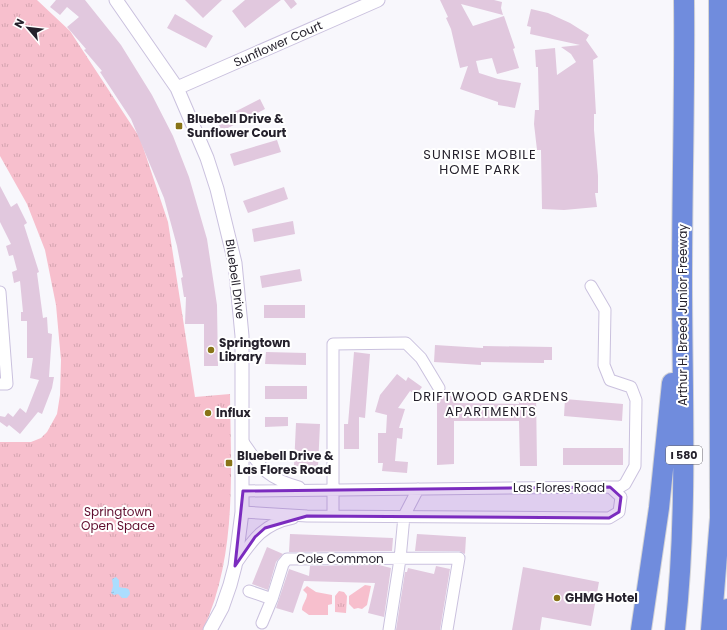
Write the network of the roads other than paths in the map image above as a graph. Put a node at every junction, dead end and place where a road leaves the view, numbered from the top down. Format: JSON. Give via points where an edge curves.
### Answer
{"nodes":[{"id":1,"x":116,"y":0,"type":"edge"},
{"id":2,"x":378,"y":0,"type":"edge"},
{"id":3,"x":684,"y":0,"type":"edge"},
{"id":4,"x":719,"y":0,"type":"edge"},
{"id":5,"x":177,"y":88,"type":"junction"},
{"id":6,"x":682,"y":279,"type":"junction"},
{"id":7,"x":591,"y":286,"type":"dead end"},
{"id":8,"x":0,"y":292,"type":"edge"},
{"id":9,"x":4,"y":384,"type":"edge"},
{"id":10,"x":439,"y":388,"type":"dead end"},
{"id":11,"x":243,"y":442,"type":"junction"},
{"id":12,"x":610,"y":487,"type":"junction"},
{"id":13,"x":418,"y":489,"type":"junction"},
{"id":14,"x":309,"y":490,"type":"junction"},
{"id":15,"x":334,"y":490,"type":"junction"},
{"id":16,"x":243,"y":491,"type":"junction"},
{"id":17,"x":242,"y":512,"type":"junction"},
{"id":18,"x":307,"y":516,"type":"junction"},
{"id":19,"x":333,"y":516,"type":"junction"},
{"id":20,"x":404,"y":516,"type":"junction"},
{"id":21,"x":720,"y":518,"type":"junction"},
{"id":22,"x":727,"y":536,"type":"edge"},
{"id":23,"x":400,"y":559,"type":"junction"},
{"id":24,"x":235,"y":566,"type":"junction"},
{"id":25,"x":249,"y":591,"type":"dead end"},
{"id":26,"x":272,"y":598,"type":"junction"},
{"id":27,"x":222,"y":608,"type":"junction"},
{"id":28,"x":727,"y":609,"type":"edge"},
{"id":29,"x":262,"y":623,"type":"dead end"},
{"id":30,"x":210,"y":630,"type":"edge"},
{"id":31,"x":219,"y":630,"type":"edge"},
{"id":32,"x":389,"y":630,"type":"edge"},
{"id":33,"x":447,"y":630,"type":"edge"},
{"id":34,"x":641,"y":630,"type":"edge"},
{"id":35,"x":675,"y":630,"type":"edge"},
{"id":36,"x":711,"y":630,"type":"edge"},
{"id":37,"x":726,"y":630,"type":"edge"}],
"edges":[{"from":1,"to":5,"type":"street","name":"Bluebell Drive"},
{"from":2,"to":5,"type":"street","name":"Sunflower Court"},
{"from":3,"to":6,"type":"highway","name":"Arthur H. Breed Junior Freeway","number":"I 580"},
{"from":4,"to":21,"type":"highway","number":"I 580"},
{"from":5,"to":11,"type":"street","name":"Bluebell Drive","via":[[207,158],[229,230],[242,336]]},
{"from":6,"to":34,"type":"highway","via":[[660,508]]},
{"from":6,"to":35,"type":"highway","name":"Arthur H. Breed Junior Freeway","number":"I 580","via":[[684,444],[682,541]]},
{"from":7,"to":12,"type":"street","via":[[605,310],[604,365],[610,380],[631,387],[636,400],[635,466],[625,484]]},
{"from":8,"to":9,"type":"street"},
{"from":10,"to":15,"type":"street","via":[[421,358],[406,343],[333,344]]},
{"from":11,"to":14,"type":"street","name":"Las Flores Road","via":[[258,464],[277,481]]},
{"from":11,"to":16,"type":"street","name":"Bluebell Drive"},
{"from":12,"to":13,"type":"street","name":"Las Flores Road"},
{"from":12,"to":20,"type":"street","name":"Las Flores Road","via":[[621,497],[619,512],[609,518]]},
{"from":13,"to":15,"type":"street","name":"Las Flores Road"},
{"from":13,"to":20,"type":"street"},
{"from":14,"to":15,"type":"street","name":"Las Flores Road"},
{"from":14,"to":16,"type":"street","name":"Las Flores Road"},
{"from":15,"to":19,"type":"street"},
{"from":16,"to":17,"type":"street","name":"Bluebell Drive"},
{"from":17,"to":18,"type":"street","name":"Las Flores Road"},
{"from":17,"to":24,"type":"street","name":"Bluebell Drive"},
{"from":18,"to":19,"type":"street","name":"Las Flores Road"},
{"from":18,"to":24,"type":"street","name":"Las Flores Road","via":[[289,519],[265,528],[255,537]]},
{"from":19,"to":20,"type":"street","name":"Las Flores Road"},
{"from":20,"to":23,"type":"street"},
{"from":21,"to":22,"type":"highway"},
{"from":21,"to":36,"type":"highway","number":"I 580"},
{"from":23,"to":26,"type":"street","name":"Cole Common","via":[[287,559]]},
{"from":23,"to":32,"type":"street"},
{"from":23,"to":33,"type":"street","name":"Cole Common","via":[[459,558]]},
{"from":24,"to":27,"type":"street","name":"Bluebell Drive"},
{"from":25,"to":26,"type":"street"},
{"from":26,"to":29,"type":"street"},
{"from":27,"to":30,"type":"street","name":"Bluebell Drive"},
{"from":27,"to":31,"type":"street","name":"Bluebell Drive"},
{"from":28,"to":37,"type":"highway"}]}
